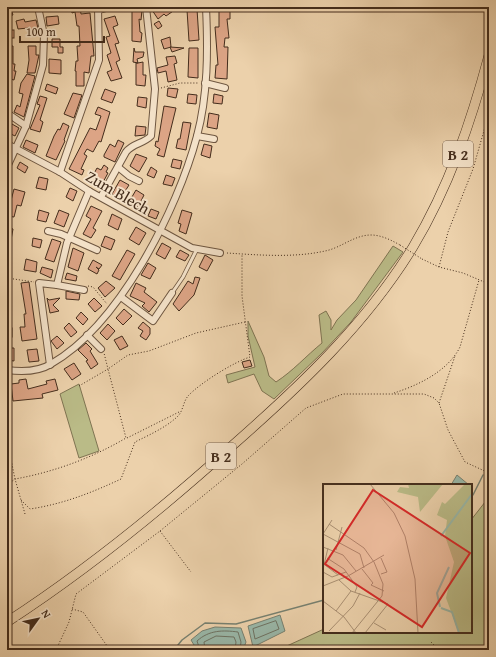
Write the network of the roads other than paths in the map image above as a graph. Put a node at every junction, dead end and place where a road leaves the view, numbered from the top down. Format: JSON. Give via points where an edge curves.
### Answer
{"nodes":[{"id":1,"x":38,"y":7,"type":"edge"},
{"id":2,"x":110,"y":7,"type":"edge"},
{"id":3,"x":146,"y":7,"type":"edge"},
{"id":4,"x":206,"y":7,"type":"edge"},
{"id":5,"x":99,"y":8,"type":"edge"},
{"id":6,"x":489,"y":55,"type":"edge"},
{"id":7,"x":205,"y":83,"type":"junction"},
{"id":8,"x":224,"y":88,"type":"dead end"},
{"id":9,"x":7,"y":113,"type":"edge"},
{"id":10,"x":26,"y":126,"type":"junction"},
{"id":11,"x":197,"y":136,"type":"junction"},
{"id":12,"x":214,"y":139,"type":"dead end"},
{"id":13,"x":7,"y":144,"type":"edge"},
{"id":14,"x":14,"y":149,"type":"junction"},
{"id":15,"x":7,"y":167,"type":"edge"},
{"id":16,"x":118,"y":167,"type":"junction"},
{"id":17,"x":60,"y":172,"type":"junction"},
{"id":18,"x":139,"y":181,"type":"dead end"},
{"id":19,"x":89,"y":191,"type":"junction"},
{"id":20,"x":101,"y":198,"type":"junction"},
{"id":21,"x":48,"y":231,"type":"dead end"},
{"id":22,"x":160,"y":231,"type":"junction"},
{"id":23,"x":69,"y":238,"type":"junction"},
{"id":24,"x":197,"y":249,"type":"junction"},
{"id":25,"x":97,"y":250,"type":"dead end"},
{"id":26,"x":220,"y":253,"type":"road end"},
{"id":27,"x":57,"y":285,"type":"junction"},
{"id":28,"x":84,"y":290,"type":"dead end"},
{"id":29,"x":172,"y":293,"type":"joint"},
{"id":30,"x":121,"y":297,"type":"junction"},
{"id":31,"x":88,"y":335,"type":"junction"},
{"id":32,"x":101,"y":349,"type":"road end"},
{"id":33,"x":50,"y":365,"type":"junction"},
{"id":34,"x":7,"y":370,"type":"edge"},
{"id":35,"x":7,"y":622,"type":"edge"}],
"edges":[{"from":1,"to":10,"type":"street","via":[[44,35],[43,65]]},
{"from":2,"to":5,"type":"street"},
{"from":3,"to":16,"type":"street","via":[[155,89],[151,136],[145,142],[131,146]]},
{"from":4,"to":7,"type":"street"},
{"from":5,"to":17,"type":"street","via":[[99,60]]},
{"from":6,"to":35,"type":"main road","number":"B 2","via":[[463,142],[433,211],[394,276],[339,345],[272,411],[133,531],[47,596]]},
{"from":7,"to":8,"type":"street"},
{"from":7,"to":11,"type":"street"},
{"from":9,"to":10,"type":"street"},
{"from":10,"to":14,"type":"street"},
{"from":11,"to":12,"type":"street"},
{"from":11,"to":22,"type":"street"},
{"from":13,"to":14,"type":"street","name":"Zum Blech"},
{"from":14,"to":15,"type":"street"},
{"from":14,"to":17,"type":"street","name":"Zum Blech"},
{"from":16,"to":18,"type":"street"},
{"from":16,"to":20,"type":"street"},
{"from":17,"to":19,"type":"street","name":"Zum Blech"},
{"from":19,"to":20,"type":"street","name":"Zum Blech"},
{"from":19,"to":23,"type":"street"},
{"from":20,"to":22,"type":"street","name":"Zum Blech"},
{"from":21,"to":23,"type":"street"},
{"from":22,"to":24,"type":"street","name":"Zum Blech"},
{"from":22,"to":30,"type":"street"},
{"from":23,"to":25,"type":"street"},
{"from":23,"to":27,"type":"street"},
{"from":24,"to":26,"type":"street","name":"Zum Blech"},
{"from":24,"to":29,"type":"lane","via":[[183,278]]},
{"from":27,"to":28,"type":"street"},
{"from":27,"to":33,"type":"street","via":[[39,283]]},
{"from":29,"to":30,"type":"street","via":[[153,321]]},
{"from":30,"to":31,"type":"street"},
{"from":31,"to":32,"type":"street"},
{"from":31,"to":33,"type":"street"},
{"from":33,"to":34,"type":"street","via":[[25,372]]}]}
